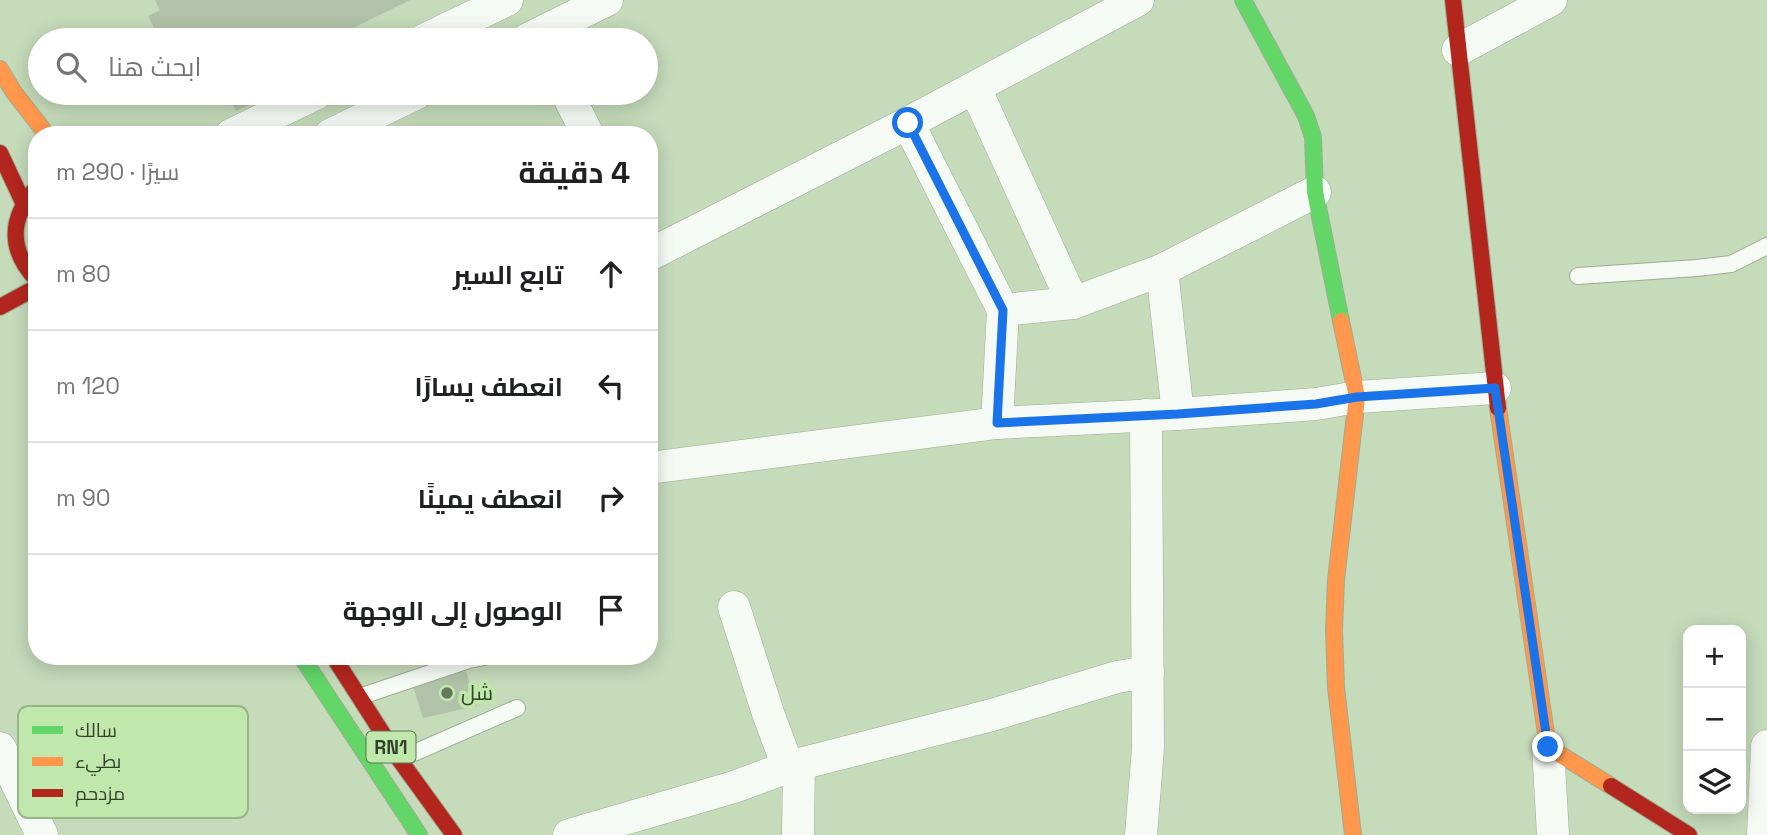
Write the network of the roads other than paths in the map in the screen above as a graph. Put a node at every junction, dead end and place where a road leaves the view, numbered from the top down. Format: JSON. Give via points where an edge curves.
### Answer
{"nodes":[{"id":1,"x":507,"y":0,"type":"edge"},
{"id":2,"x":520,"y":0,"type":"edge"},
{"id":3,"x":607,"y":0,"type":"edge"},
{"id":4,"x":1243,"y":0,"type":"edge"},
{"id":5,"x":1453,"y":0,"type":"edge"},
{"id":6,"x":1551,"y":0,"type":"edge"},
{"id":7,"x":1125,"y":3,"type":"edge"},
{"id":8,"x":449,"y":28,"type":"edge"},
{"id":9,"x":530,"y":28,"type":"edge"},
{"id":10,"x":553,"y":28,"type":"edge"},
{"id":11,"x":1458,"y":50,"type":"junction"},
{"id":12,"x":0,"y":69,"type":"edge"},
{"id":13,"x":975,"y":88,"type":"junction"},
{"id":14,"x":292,"y":105,"type":"edge"},
{"id":15,"x":392,"y":105,"type":"edge"},
{"id":16,"x":573,"y":105,"type":"edge"},
{"id":17,"x":908,"y":123,"type":"junction"},
{"id":18,"x":40,"y":126,"type":"edge"},
{"id":19,"x":249,"y":126,"type":"edge"},
{"id":20,"x":349,"y":126,"type":"edge"},
{"id":21,"x":584,"y":126,"type":"edge"},
{"id":22,"x":0,"y":153,"type":"edge"},
{"id":23,"x":1315,"y":192,"type":"junction"},
{"id":24,"x":28,"y":197,"type":"edge"},
{"id":25,"x":23,"y":202,"type":"junction"},
{"id":26,"x":14,"y":230,"type":"junction"},
{"id":27,"x":0,"y":239,"type":"edge"},
{"id":28,"x":1767,"y":246,"type":"edge"},
{"id":29,"x":658,"y":249,"type":"edge"},
{"id":30,"x":1163,"y":270,"type":"junction"},
{"id":31,"x":28,"y":271,"type":"edge"},
{"id":32,"x":1578,"y":276,"type":"dead end"},
{"id":33,"x":28,"y":292,"type":"edge"},
{"id":34,"x":1073,"y":303,"type":"junction"},
{"id":35,"x":0,"y":307,"type":"edge"},
{"id":36,"x":1003,"y":310,"type":"junction"},
{"id":37,"x":1495,"y":388,"type":"junction"},
{"id":38,"x":1357,"y":397,"type":"junction"},
{"id":39,"x":1178,"y":414,"type":"junction"},
{"id":40,"x":1146,"y":415,"type":"junction"},
{"id":41,"x":997,"y":423,"type":"junction"},
{"id":42,"x":658,"y":467,"type":"edge"},
{"id":43,"x":734,"y":607,"type":"dead end"},
{"id":44,"x":307,"y":665,"type":"edge"},
{"id":45,"x":338,"y":665,"type":"edge"},
{"id":46,"x":454,"y":665,"type":"edge"},
{"id":47,"x":1148,"y":672,"type":"junction"},
{"id":48,"x":358,"y":698,"type":"junction"},
{"id":49,"x":334,"y":707,"type":"junction"},
{"id":50,"x":517,"y":708,"type":"dead end"},
{"id":51,"x":1767,"y":746,"type":"edge"},
{"id":52,"x":1548,"y":747,"type":"junction"},
{"id":53,"x":0,"y":748,"type":"edge"},
{"id":54,"x":399,"y":759,"type":"junction"},
{"id":55,"x":793,"y":766,"type":"junction"},
{"id":56,"x":380,"y":777,"type":"junction"},
{"id":57,"x":18,"y":785,"type":"edge"},
{"id":58,"x":34,"y":818,"type":"edge"},
{"id":59,"x":42,"y":835,"type":"edge"},
{"id":60,"x":419,"y":835,"type":"edge"},
{"id":61,"x":454,"y":835,"type":"edge"},
{"id":62,"x":569,"y":835,"type":"edge"},
{"id":63,"x":798,"y":835,"type":"edge"},
{"id":64,"x":1141,"y":835,"type":"edge"},
{"id":65,"x":1353,"y":835,"type":"edge"},
{"id":66,"x":1553,"y":835,"type":"edge"},
{"id":67,"x":1689,"y":835,"type":"edge"},
{"id":68,"x":1763,"y":835,"type":"edge"}],
"edges":[{"from":1,"to":8,"type":"street"},
{"from":2,"to":9,"type":"street"},
{"from":3,"to":10,"type":"street"},
{"from":4,"to":23,"type":"street","via":[[1306,116],[1313,137]]},
{"from":5,"to":11,"type":"street"},
{"from":6,"to":11,"type":"street"},
{"from":7,"to":13,"type":"street"},
{"from":11,"to":37,"type":"street"},
{"from":12,"to":18,"type":"street"},
{"from":13,"to":17,"type":"street"},
{"from":13,"to":34,"type":"street"},
{"from":14,"to":19,"type":"street"},
{"from":15,"to":20,"type":"street"},
{"from":16,"to":21,"type":"street"},
{"from":17,"to":29,"type":"street"},
{"from":17,"to":36,"type":"street"},
{"from":22,"to":25,"type":"street"},
{"from":23,"to":30,"type":"street"},
{"from":23,"to":38,"type":"street"},
{"from":24,"to":25,"type":"street"},
{"from":25,"to":26,"type":"street"},
{"from":26,"to":27,"type":"street"},
{"from":26,"to":31,"type":"street","via":[[15,246]]},
{"from":28,"to":32,"type":"lane","via":[[1731,264]]},
{"from":30,"to":34,"type":"street"},
{"from":30,"to":39,"type":"street"},
{"from":33,"to":35,"type":"street"},
{"from":34,"to":36,"type":"street"},
{"from":36,"to":41,"type":"street"},
{"from":37,"to":38,"type":"street"},
{"from":37,"to":52,"type":"street"},
{"from":38,"to":39,"type":"street"},
{"from":38,"to":65,"type":"street","via":[[1334,630]]},
{"from":39,"to":40,"type":"street"},
{"from":40,"to":41,"type":"street"},
{"from":40,"to":47,"type":"street"},
{"from":41,"to":42,"type":"street"},
{"from":43,"to":55,"type":"street","via":[[768,713]]},
{"from":44,"to":49,"type":"street","number":"RN1"},
{"from":45,"to":48,"type":"street","number":"RN1"},
{"from":46,"to":48,"type":"lane"},
{"from":47,"to":55,"type":"street"},
{"from":47,"to":64,"type":"street"},
{"from":48,"to":49,"type":"lane"},
{"from":48,"to":54,"type":"street","number":"RN1"},
{"from":49,"to":56,"type":"street","number":"RN1"},
{"from":50,"to":54,"type":"lane"},
{"from":51,"to":68,"type":"street"},
{"from":52,"to":66,"type":"street"},
{"from":52,"to":67,"type":"street"},
{"from":53,"to":57,"type":"street"},
{"from":54,"to":56,"type":"lane"},
{"from":54,"to":61,"type":"street","number":"RN1"},
{"from":55,"to":62,"type":"street"},
{"from":55,"to":63,"type":"street"},
{"from":56,"to":60,"type":"street","number":"RN1"},
{"from":58,"to":59,"type":"street"}]}
